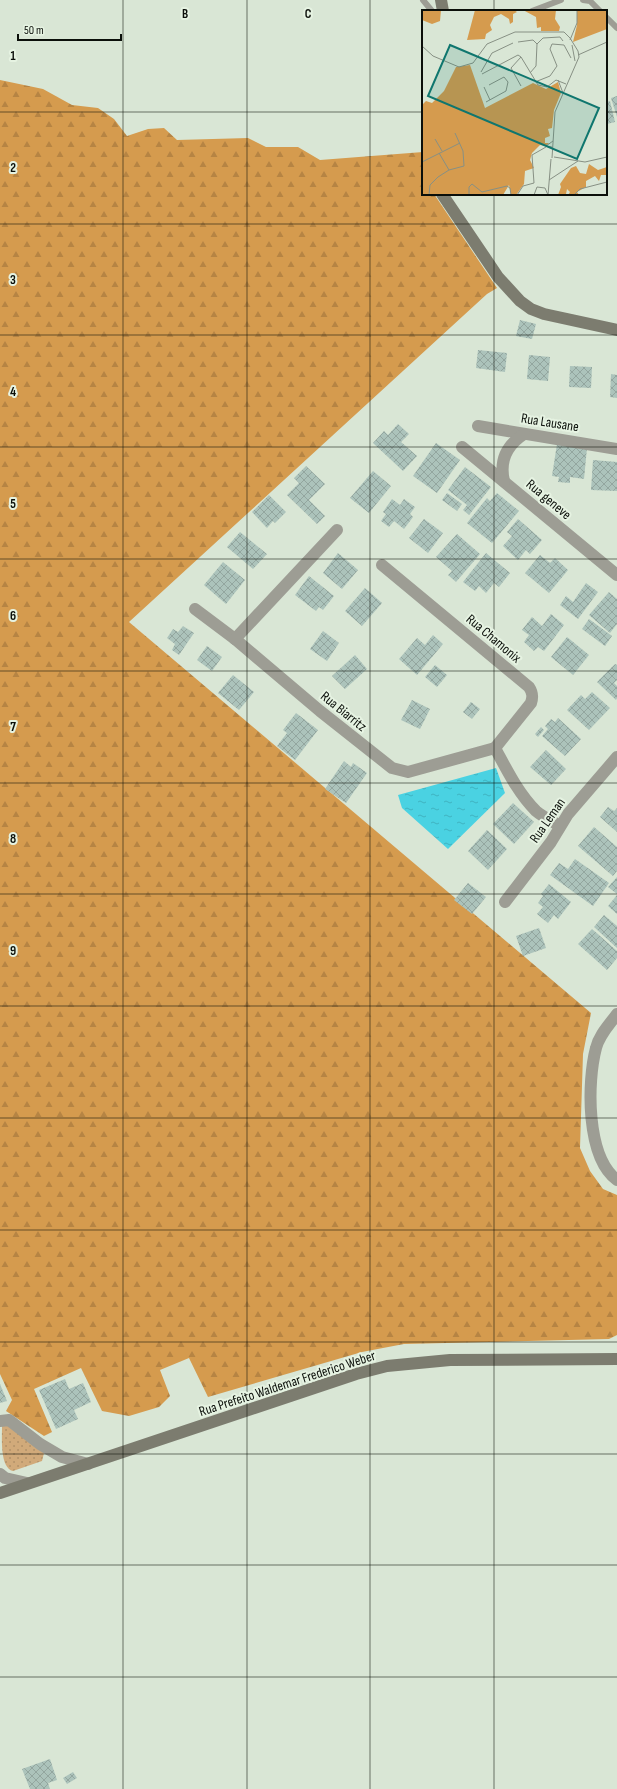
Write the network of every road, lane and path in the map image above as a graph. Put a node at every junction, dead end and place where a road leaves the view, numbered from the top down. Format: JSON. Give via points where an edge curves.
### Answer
{"nodes":[{"id":1,"x":423,"y":0,"type":"edge"},
{"id":2,"x":442,"y":0,"type":"edge"},
{"id":3,"x":561,"y":0,"type":"edge"},
{"id":4,"x":583,"y":0,"type":"edge"},
{"id":5,"x":431,"y":10,"type":"edge"},
{"id":6,"x":443,"y":10,"type":"edge"},
{"id":7,"x":535,"y":10,"type":"edge"},
{"id":8,"x":599,"y":10,"type":"edge"},
{"id":9,"x":607,"y":18,"type":"edge"},
{"id":10,"x":617,"y":28,"type":"edge"},
{"id":11,"x":443,"y":195,"type":"edge"},
{"id":12,"x":617,"y":330,"type":"edge"},
{"id":13,"x":478,"y":426,"type":"dead end"},
{"id":14,"x":524,"y":434,"type":"junction"},
{"id":15,"x":462,"y":447,"type":"dead end"},
{"id":16,"x":617,"y":449,"type":"edge"},
{"id":17,"x":504,"y":481,"type":"junction"},
{"id":18,"x":337,"y":530,"type":"dead end"},
{"id":19,"x":382,"y":565,"type":"dead end"},
{"id":20,"x":617,"y":575,"type":"edge"},
{"id":21,"x":195,"y":609,"type":"dead end"},
{"id":22,"x":234,"y":639,"type":"junction"},
{"id":23,"x":495,"y":748,"type":"junction"},
{"id":24,"x":617,"y":757,"type":"edge"},
{"id":25,"x":560,"y":826,"type":"junction"},
{"id":26,"x":505,"y":902,"type":"dead end"},
{"id":27,"x":615,"y":1023,"type":"edge"},
{"id":28,"x":617,"y":1180,"type":"edge"},
{"id":29,"x":616,"y":1358,"type":"edge"},
{"id":30,"x":0,"y":1421,"type":"edge"},
{"id":31,"x":88,"y":1464,"type":"junction"},
{"id":32,"x":0,"y":1474,"type":"edge"},
{"id":33,"x":28,"y":1484,"type":"junction"},
{"id":34,"x":0,"y":1493,"type":"edge"}],
"edges":[{"from":1,"to":5,"type":"lane"},
{"from":2,"to":6,"type":"main road"},
{"from":3,"to":7,"type":"lane"},
{"from":4,"to":8,"type":"lane","via":[[590,1]]},
{"from":9,"to":10,"type":"lane"},
{"from":11,"to":12,"type":"main road","via":[[498,277],[520,301],[544,314]]},
{"from":13,"to":14,"type":"street","name":"Rua Lausane"},
{"from":14,"to":16,"type":"street","name":"Rua Lausane"},
{"from":14,"to":17,"type":"street","via":[[515,440],[505,454],[502,462]]},
{"from":15,"to":17,"type":"street","name":"Rua geneve"},
{"from":17,"to":20,"type":"street","name":"Rua geneve"},
{"from":18,"to":22,"type":"street"},
{"from":19,"to":23,"type":"street","name":"Rua Chamonix","via":[[529,687],[532,692],[531,703]]},
{"from":21,"to":22,"type":"street","name":"Rua Biarritz"},
{"from":22,"to":23,"type":"street","name":"Rua Biarritz","via":[[392,768],[408,772]]},
{"from":23,"to":25,"type":"street","via":[[529,803]]},
{"from":24,"to":25,"type":"street","name":"Rua Leman"},
{"from":25,"to":26,"type":"street","name":"Rua Leman","via":[[551,842]]},
{"from":27,"to":28,"type":"street","via":[[603,1031],[596,1047],[593,1064],[592,1122],[602,1161],[611,1176]]},
{"from":29,"to":31,"type":"main road","name":"Rua Prefeito Waldemar Frederico Weber","via":[[450,1360],[387,1366],[356,1374]]},
{"from":30,"to":31,"type":"street","via":[[9,1420],[62,1457]]},
{"from":31,"to":33,"type":"main road","name":"Rua Prefeito Waldemar Frederico Weber"},
{"from":32,"to":33,"type":"street","via":[[5,1478]]},
{"from":33,"to":34,"type":"main road","name":"Rua Prefeito Waldemar Frederico Weber"}]}
